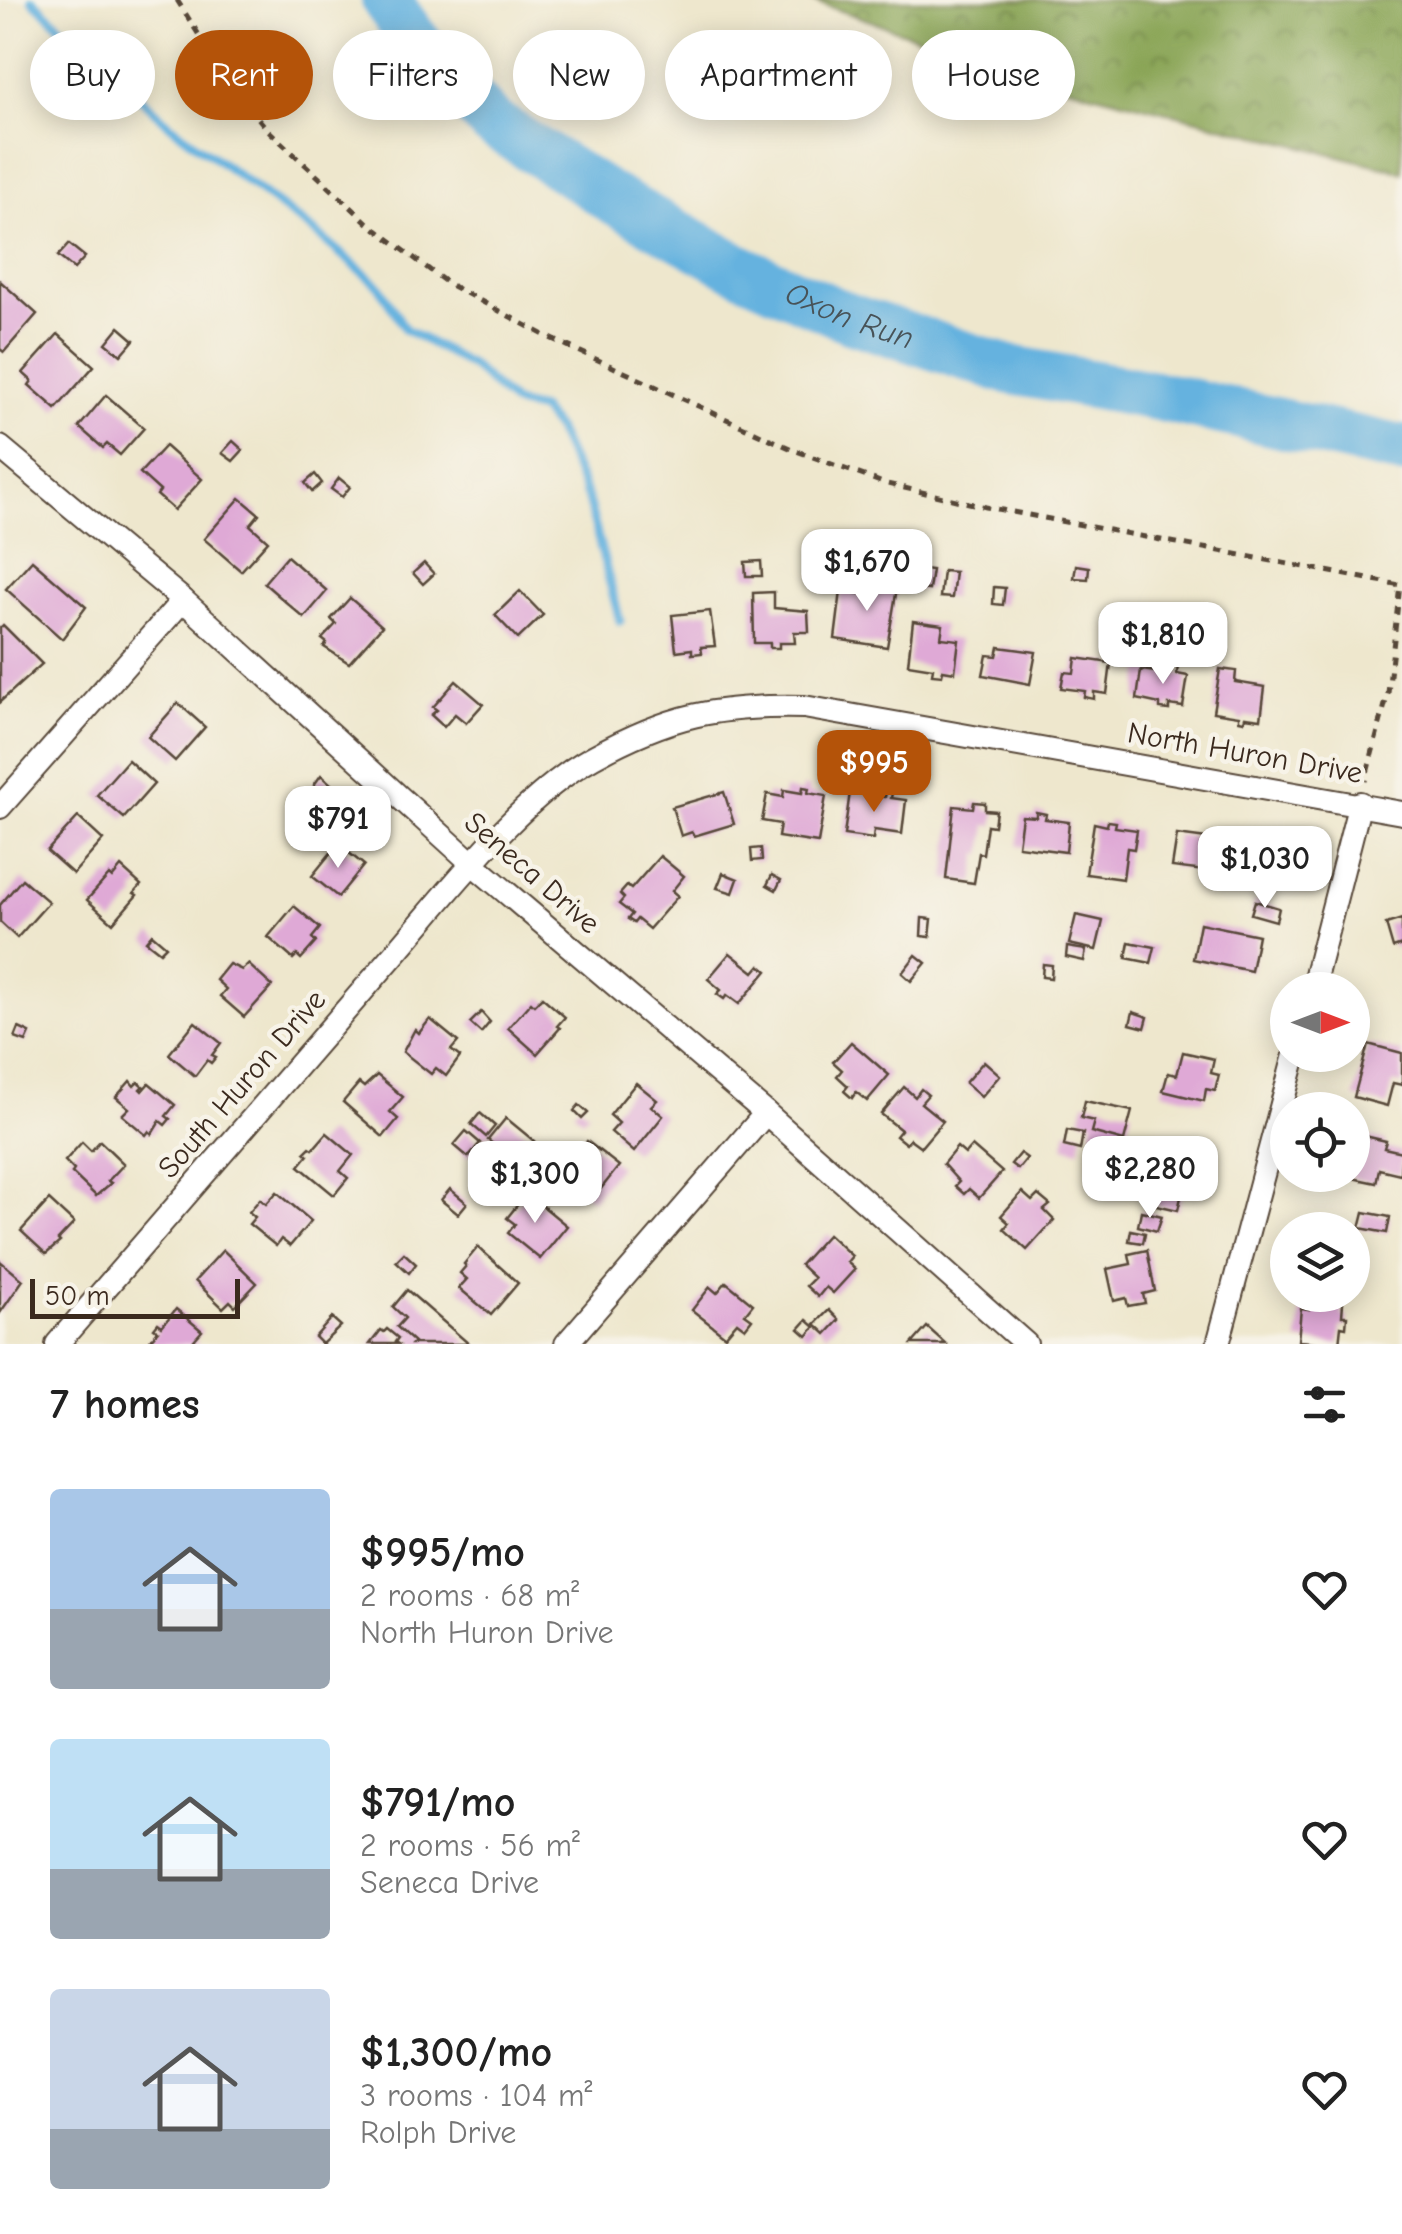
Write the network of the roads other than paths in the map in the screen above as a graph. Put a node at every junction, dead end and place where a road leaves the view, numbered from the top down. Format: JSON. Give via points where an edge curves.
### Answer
{"nodes":[{"id":1,"x":0,"y":446,"type":"edge"},
{"id":2,"x":183,"y":600,"type":"junction"},
{"id":3,"x":1360,"y":803,"type":"junction"},
{"id":4,"x":0,"y":807,"type":"edge"},
{"id":5,"x":1402,"y":813,"type":"edge"},
{"id":6,"x":473,"y":864,"type":"junction"},
{"id":7,"x":1317,"y":972,"type":"edge"},
{"id":8,"x":1290,"y":1072,"type":"edge"},
{"id":9,"x":766,"y":1113,"type":"junction"},
{"id":10,"x":57,"y":1344,"type":"edge"},
{"id":11,"x":566,"y":1344,"type":"edge"},
{"id":12,"x":1026,"y":1344,"type":"edge"},
{"id":13,"x":1218,"y":1344,"type":"edge"}],
"edges":[{"from":1,"to":2,"type":"street","name":"Seneca Drive"},
{"from":2,"to":4,"type":"street"},
{"from":2,"to":6,"type":"street","name":"Seneca Drive"},
{"from":3,"to":5,"type":"street","name":"North Huron Drive"},
{"from":3,"to":6,"type":"street","name":"North Huron Drive","via":[[804,707],[754,706],[698,712],[592,758],[549,786]]},
{"from":3,"to":7,"type":"street"},
{"from":6,"to":9,"type":"street","name":"Seneca Drive"},
{"from":6,"to":10,"type":"street","name":"South Huron Drive"},
{"from":8,"to":13,"type":"street"},
{"from":9,"to":11,"type":"street"},
{"from":9,"to":12,"type":"street","name":"Seneca Drive"}]}
